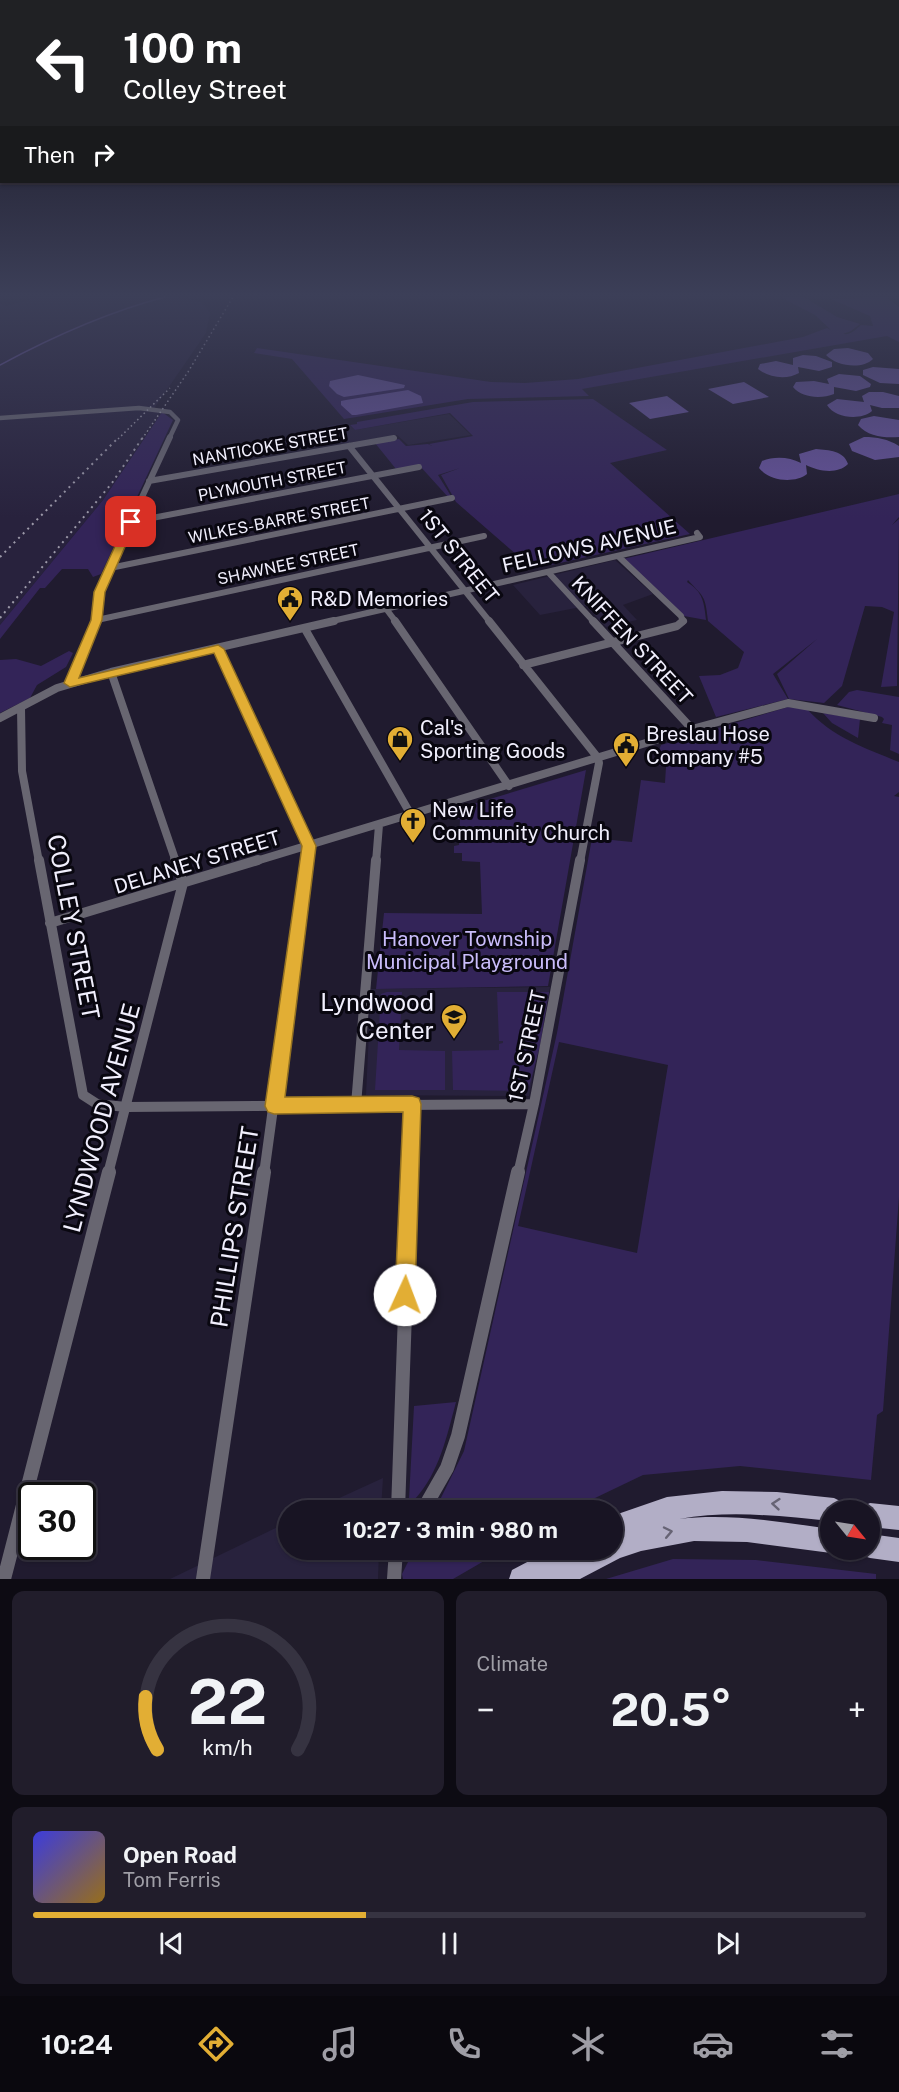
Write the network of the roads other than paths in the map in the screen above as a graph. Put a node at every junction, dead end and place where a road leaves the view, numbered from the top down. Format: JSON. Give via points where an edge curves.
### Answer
{"nodes":[{"id":1,"x":0,"y":418,"type":"edge"},
{"id":2,"x":394,"y":438,"type":"dead end"},
{"id":3,"x":349,"y":446,"type":"junction"},
{"id":4,"x":419,"y":467,"type":"dead end"},
{"id":5,"x":371,"y":476,"type":"junction"},
{"id":6,"x":149,"y":481,"type":"junction"},
{"id":7,"x":452,"y":498,"type":"dead end"},
{"id":8,"x":399,"y":509,"type":"junction"},
{"id":9,"x":131,"y":522,"type":"junction"},
{"id":10,"x":698,"y":535,"type":"dead end"},
{"id":11,"x":484,"y":536,"type":"dead end"},
{"id":12,"x":428,"y":547,"type":"junction"},
{"id":13,"x":618,"y":556,"type":"junction"},
{"id":14,"x":110,"y":567,"type":"junction"},
{"id":15,"x":548,"y":572,"type":"junction"},
{"id":16,"x":464,"y":592,"type":"junction"},
{"id":17,"x":387,"y":610,"type":"junction"},
{"id":18,"x":97,"y":620,"type":"junction"},
{"id":19,"x":305,"y":629,"type":"junction"},
{"id":20,"x":613,"y":642,"type":"junction"},
{"id":21,"x":218,"y":649,"type":"junction"},
{"id":22,"x":523,"y":665,"type":"junction"},
{"id":23,"x":111,"y":672,"type":"junction"},
{"id":24,"x":70,"y":683,"type":"junction"},
{"id":25,"x":21,"y":708,"type":"junction"},
{"id":26,"x":0,"y":718,"type":"edge"},
{"id":27,"x":874,"y":718,"type":"dead end"},
{"id":28,"x":692,"y":729,"type":"junction"},
{"id":29,"x":598,"y":758,"type":"junction"},
{"id":30,"x":509,"y":786,"type":"junction"},
{"id":31,"x":411,"y":815,"type":"junction"},
{"id":32,"x":379,"y":825,"type":"junction"},
{"id":33,"x":309,"y":846,"type":"junction"},
{"id":34,"x":183,"y":883,"type":"junction"},
{"id":35,"x":50,"y":923,"type":"junction"},
{"id":36,"x":412,"y":1104,"type":"junction"},
{"id":37,"x":534,"y":1104,"type":"junction"},
{"id":38,"x":356,"y":1105,"type":"junction"},
{"id":39,"x":274,"y":1106,"type":"junction"},
{"id":40,"x":126,"y":1107,"type":"junction"},
{"id":41,"x":398,"y":1500,"type":"edge"},
{"id":42,"x":429,"y":1500,"type":"edge"},
{"id":43,"x":820,"y":1509,"type":"edge"},
{"id":44,"x":880,"y":1516,"type":"edge"},
{"id":45,"x":898,"y":1518,"type":"edge"},
{"id":46,"x":623,"y":1523,"type":"edge"},
{"id":47,"x":820,"y":1540,"type":"edge"},
{"id":48,"x":623,"y":1545,"type":"edge"},
{"id":49,"x":880,"y":1547,"type":"edge"},
{"id":50,"x":897,"y":1550,"type":"edge"},
{"id":51,"x":395,"y":1560,"type":"edge"},
{"id":52,"x":555,"y":1560,"type":"edge"},
{"id":53,"x":591,"y":1560,"type":"edge"},
{"id":54,"x":4,"y":1579,"type":"edge"},
{"id":55,"x":203,"y":1579,"type":"edge"},
{"id":56,"x":394,"y":1579,"type":"edge"},
{"id":57,"x":521,"y":1579,"type":"edge"},
{"id":58,"x":555,"y":1579,"type":"edge"}],
"edges":[{"from":1,"to":6,"type":"street","via":[[139,408],[170,412],[178,420]]},
{"from":2,"to":3,"type":"street","name":"NANTICOKE STREET"},
{"from":3,"to":5,"type":"street","name":"1ST STREET"},
{"from":3,"to":6,"type":"street","name":"NANTICOKE STREET"},
{"from":4,"to":5,"type":"street","name":"PLYMOUTH STREET"},
{"from":5,"to":8,"type":"street","name":"1ST STREET"},
{"from":5,"to":9,"type":"street","name":"PLYMOUTH STREET"},
{"from":6,"to":9,"type":"street"},
{"from":7,"to":8,"type":"street","name":"WILKES-BARRE STREET"},
{"from":8,"to":12,"type":"street","name":"1ST STREET"},
{"from":8,"to":14,"type":"street","name":"WILKES-BARRE STREET"},
{"from":9,"to":14,"type":"street"},
{"from":10,"to":13,"type":"street","name":"FELLOWS AVENUE"},
{"from":11,"to":12,"type":"street","name":"SHAWNEE STREET"},
{"from":12,"to":16,"type":"street","name":"1ST STREET"},
{"from":12,"to":18,"type":"street","name":"SHAWNEE STREET"},
{"from":13,"to":15,"type":"street","name":"FELLOWS AVENUE"},
{"from":13,"to":20,"type":"street","via":[[684,622]]},
{"from":14,"to":18,"type":"street","via":[[99,592]]},
{"from":15,"to":16,"type":"street","name":"FELLOWS AVENUE"},
{"from":15,"to":20,"type":"street","name":"KNIFFEN STREET"},
{"from":16,"to":17,"type":"street","name":"FELLOWS AVENUE"},
{"from":16,"to":22,"type":"street","name":"1ST STREET"},
{"from":17,"to":19,"type":"street","name":"FELLOWS AVENUE"},
{"from":17,"to":30,"type":"street"},
{"from":18,"to":24,"type":"street"},
{"from":19,"to":21,"type":"street","name":"FELLOWS AVENUE"},
{"from":19,"to":31,"type":"street"},
{"from":20,"to":22,"type":"street"},
{"from":20,"to":28,"type":"street","name":"KNIFFEN STREET"},
{"from":21,"to":23,"type":"street","name":"FELLOWS AVENUE"},
{"from":21,"to":33,"type":"street"},
{"from":22,"to":29,"type":"street","name":"1ST STREET"},
{"from":23,"to":24,"type":"street","name":"FELLOWS AVENUE"},
{"from":23,"to":34,"type":"street"},
{"from":24,"to":25,"type":"street","name":"FELLOWS AVENUE"},
{"from":25,"to":26,"type":"street","name":"FELLOWS AVENUE"},
{"from":25,"to":35,"type":"street","name":"COLLEY STREET","via":[[22,771]]},
{"from":27,"to":28,"type":"street","name":"DELANEY STREET","via":[[788,703]]},
{"from":28,"to":29,"type":"street","name":"DELANEY STREET"},
{"from":29,"to":30,"type":"street","name":"DELANEY STREET"},
{"from":29,"to":37,"type":"street","name":"1ST STREET"},
{"from":30,"to":31,"type":"street","name":"DELANEY STREET"},
{"from":31,"to":32,"type":"street","name":"DELANEY STREET"},
{"from":32,"to":33,"type":"street","name":"DELANEY STREET"},
{"from":32,"to":38,"type":"street"},
{"from":33,"to":34,"type":"street","name":"DELANEY STREET"},
{"from":33,"to":39,"type":"street","name":"PHILLIPS STREET"},
{"from":34,"to":35,"type":"street","name":"DELANEY STREET"},
{"from":34,"to":40,"type":"street","name":"LYNDWOOD AVENUE"},
{"from":35,"to":40,"type":"street","name":"COLLEY STREET","via":[[83,1095],[97,1105]]},
{"from":36,"to":37,"type":"street","name":"COLLEY STREET"},
{"from":36,"to":38,"type":"street","name":"COLLEY STREET"},
{"from":36,"to":41,"type":"street"},
{"from":37,"to":42,"type":"street","name":"1ST STREET","via":[[458,1436],[447,1468]]},
{"from":38,"to":39,"type":"street","name":"COLLEY STREET"},
{"from":39,"to":40,"type":"street","name":"COLLEY STREET"},
{"from":39,"to":55,"type":"street","name":"PHILLIPS STREET"},
{"from":40,"to":54,"type":"street","name":"LYNDWOOD AVENUE"},
{"from":43,"to":46,"type":"main road","one_way":true,"via":[[746,1502],[700,1503]]},
{"from":44,"to":45,"type":"main road"},
{"from":48,"to":47,"type":"main road","one_way":true,"via":[[674,1530],[710,1527]]},
{"from":49,"to":50,"type":"main road"},
{"from":51,"to":56,"type":"street"},
{"from":52,"to":57,"type":"main road"},
{"from":53,"to":58,"type":"main road"}]}
